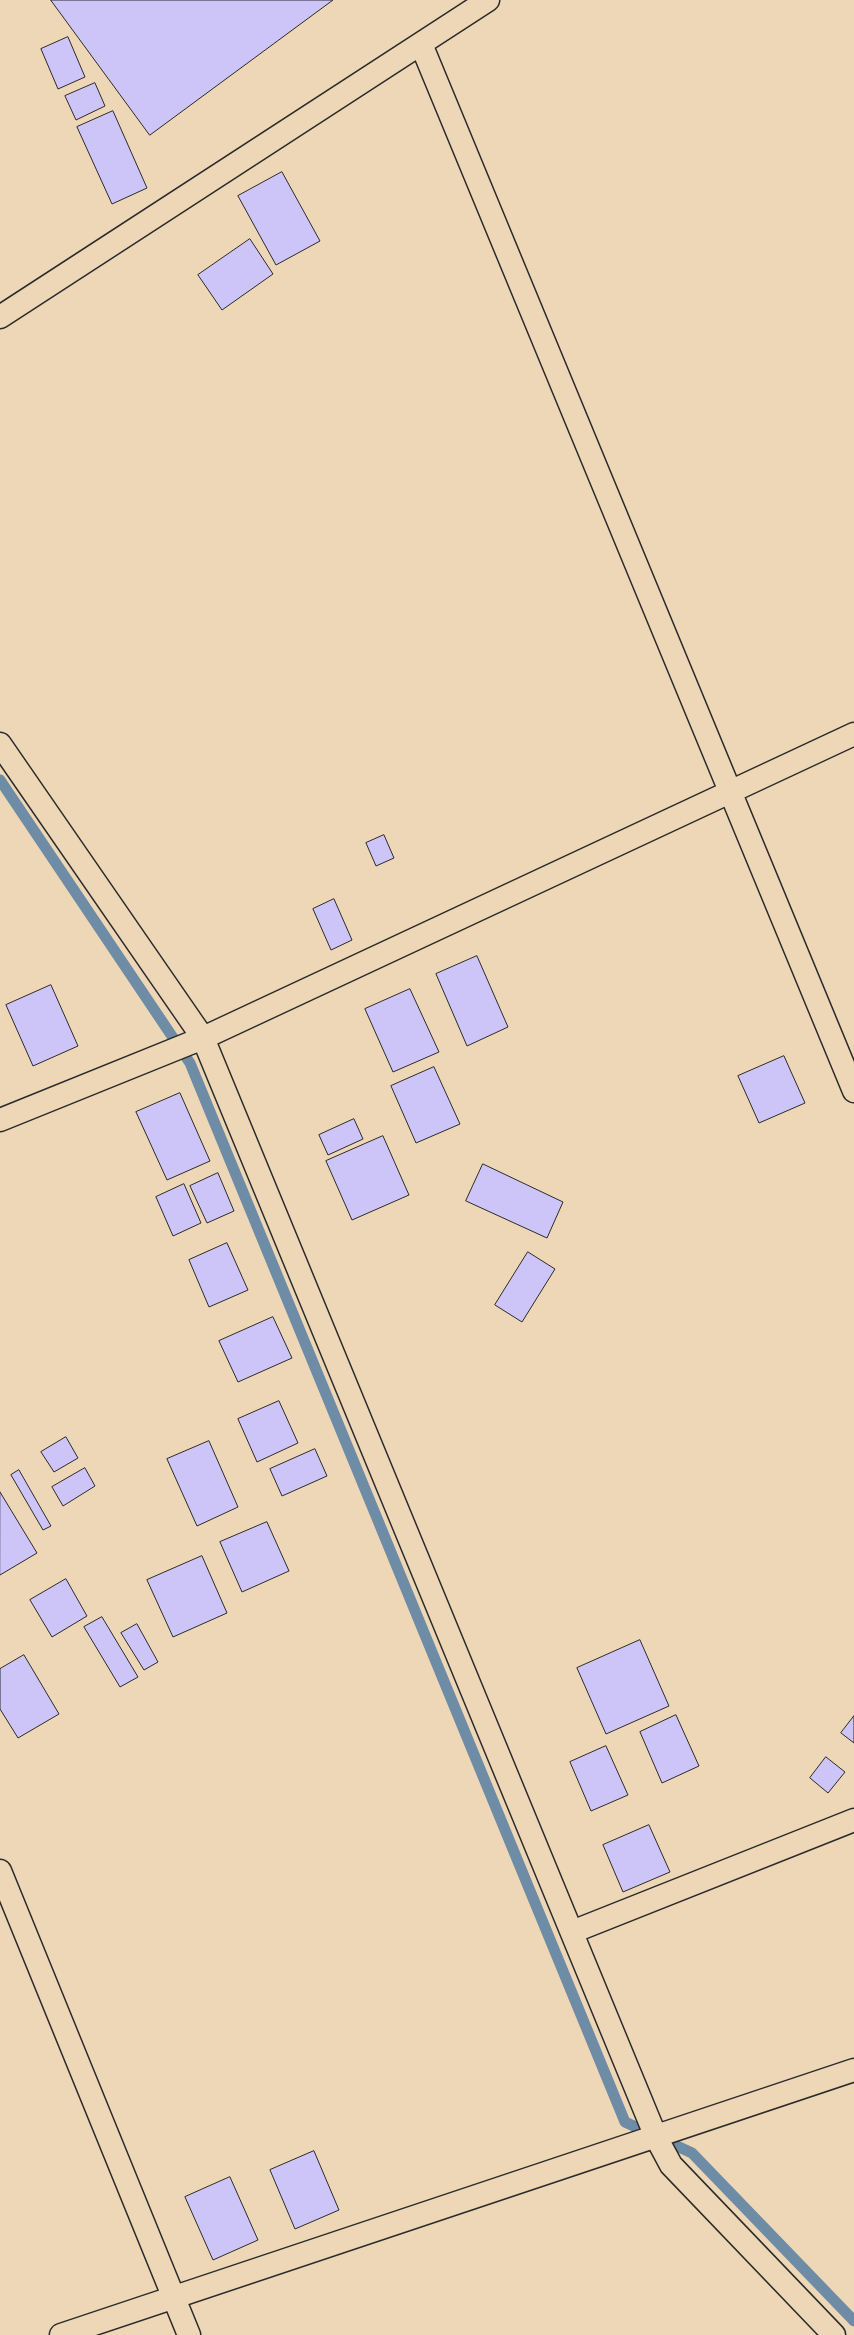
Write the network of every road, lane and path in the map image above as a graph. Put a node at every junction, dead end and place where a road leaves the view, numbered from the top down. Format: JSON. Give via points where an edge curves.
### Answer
{"nodes":[{"id":1,"x":488,"y":0,"type":"edge"},
{"id":2,"x":421,"y":44,"type":"junction"},
{"id":3,"x":0,"y":317,"type":"edge"},
{"id":4,"x":854,"y":734,"type":"edge"},
{"id":5,"x":0,"y":744,"type":"edge"},
{"id":6,"x":731,"y":792,"type":"junction"},
{"id":7,"x":203,"y":1038,"type":"junction"},
{"id":8,"x":854,"y":1091,"type":"edge"},
{"id":9,"x":0,"y":1120,"type":"edge"},
{"id":10,"x":854,"y":1820,"type":"edge"},
{"id":11,"x":0,"y":1871,"type":"edge"},
{"id":12,"x":572,"y":1932,"type":"junction"},
{"id":13,"x":854,"y":2070,"type":"edge"},
{"id":14,"x":656,"y":2137,"type":"junction"},
{"id":15,"x":174,"y":2297,"type":"junction"},
{"id":16,"x":61,"y":2335,"type":"edge"},
{"id":17,"x":189,"y":2335,"type":"edge"},
{"id":18,"x":834,"y":2335,"type":"edge"}],
"edges":[{"from":1,"to":2,"type":"street"},
{"from":2,"to":3,"type":"street"},
{"from":2,"to":6,"type":"street"},
{"from":4,"to":6,"type":"street"},
{"from":5,"to":7,"type":"street"},
{"from":6,"to":7,"type":"street"},
{"from":6,"to":8,"type":"street"},
{"from":7,"to":9,"type":"street"},
{"from":7,"to":12,"type":"street"},
{"from":10,"to":12,"type":"street"},
{"from":11,"to":15,"type":"street"},
{"from":12,"to":14,"type":"street"},
{"from":13,"to":14,"type":"street"},
{"from":14,"to":15,"type":"street"},
{"from":14,"to":18,"type":"street","via":[[671,2165]]},
{"from":15,"to":16,"type":"street"},
{"from":15,"to":17,"type":"street"}]}
